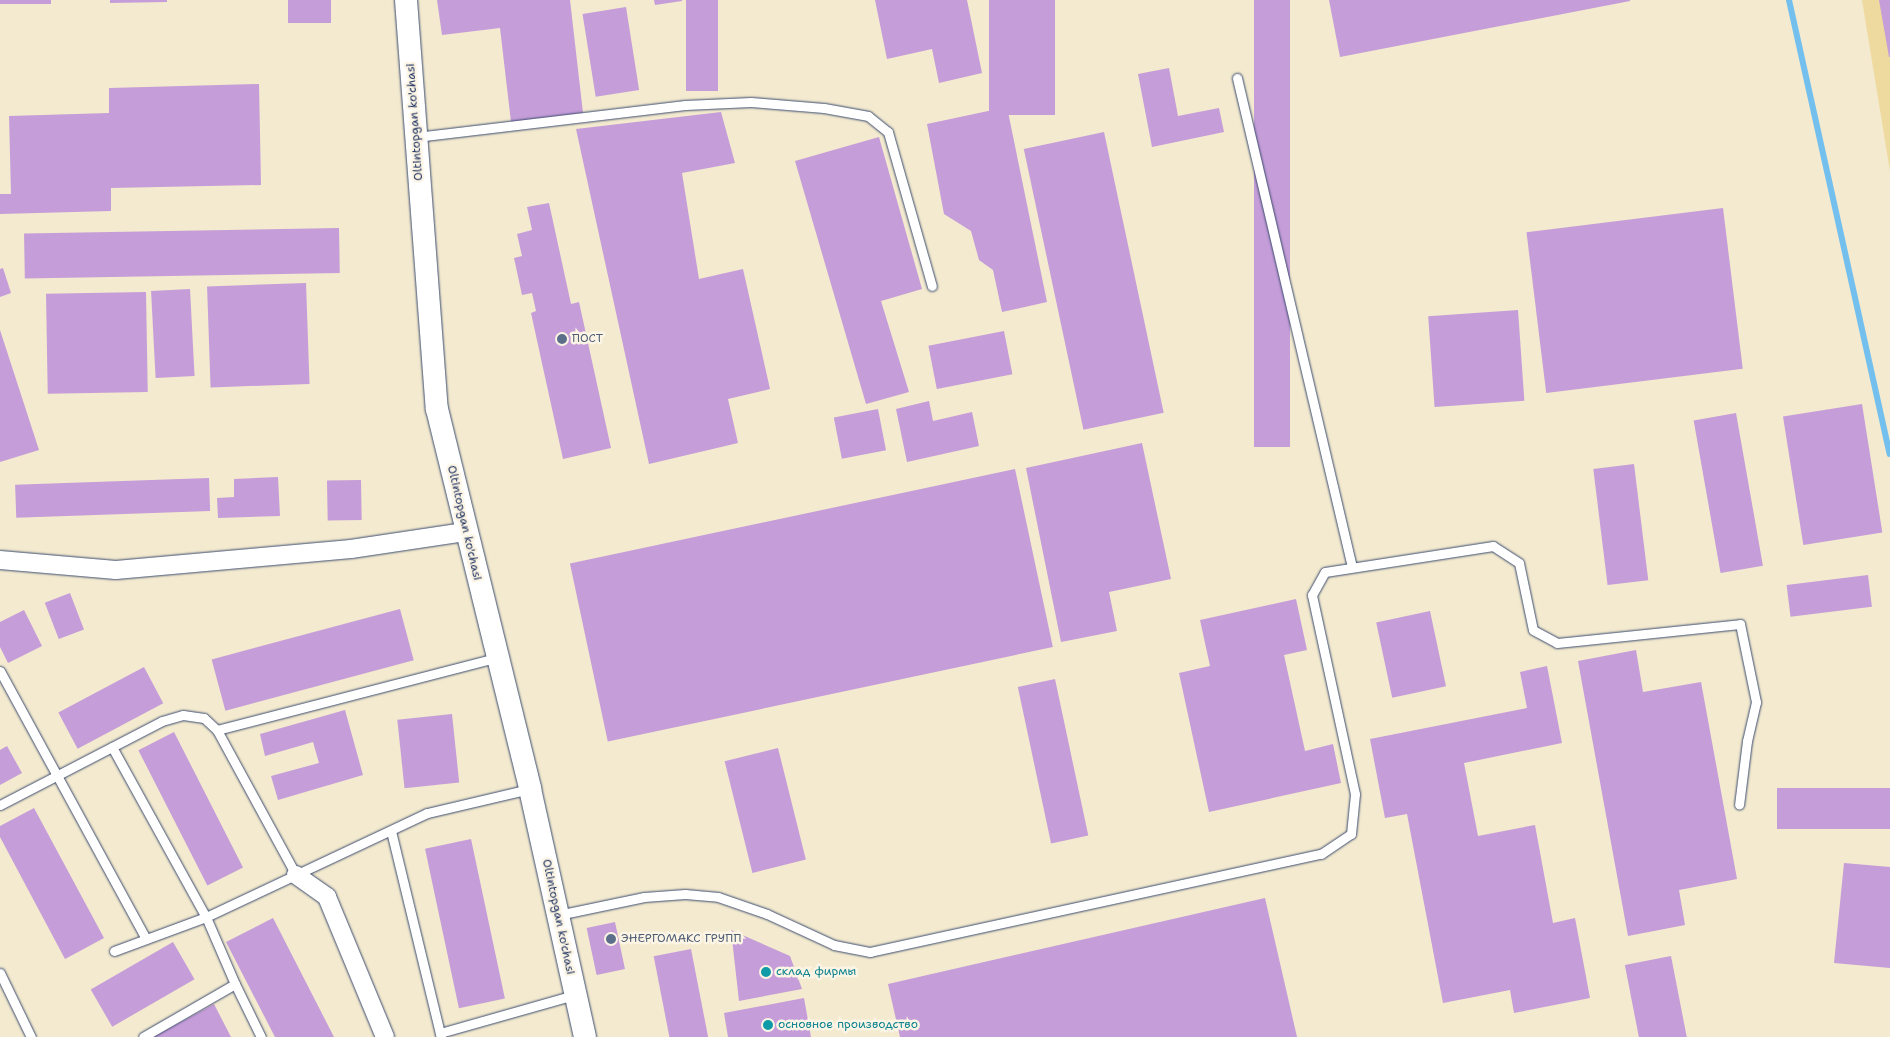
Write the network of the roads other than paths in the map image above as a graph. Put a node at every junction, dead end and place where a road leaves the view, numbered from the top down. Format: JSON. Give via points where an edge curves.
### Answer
{"nodes":[{"id":1,"x":406,"y":0,"type":"edge"},
{"id":2,"x":1237,"y":78,"type":"dead end"},
{"id":3,"x":416,"y":137,"type":"junction"},
{"id":4,"x":932,"y":286,"type":"dead end"},
{"id":5,"x":465,"y":532,"type":"junction"},
{"id":6,"x":0,"y":560,"type":"edge"},
{"id":7,"x":1352,"y":567,"type":"junction"},
{"id":8,"x":496,"y":658,"type":"junction"},
{"id":9,"x":0,"y":671,"type":"edge"},
{"id":10,"x":217,"y":730,"type":"junction"},
{"id":11,"x":112,"y":747,"type":"junction"},
{"id":12,"x":55,"y":776,"type":"junction"},
{"id":13,"x":530,"y":789,"type":"junction"},
{"id":14,"x":0,"y":805,"type":"edge"},
{"id":15,"x":1739,"y":805,"type":"dead end"},
{"id":16,"x":391,"y":831,"type":"junction"},
{"id":17,"x":296,"y":875,"type":"junction"},
{"id":18,"x":558,"y":915,"type":"junction"},
{"id":19,"x":206,"y":917,"type":"junction"},
{"id":20,"x":146,"y":939,"type":"junction"},
{"id":21,"x":114,"y":951,"type":"dead end"},
{"id":22,"x":0,"y":973,"type":"edge"},
{"id":23,"x":235,"y":984,"type":"junction"},
{"id":24,"x":575,"y":995,"type":"junction"},
{"id":25,"x":440,"y":1035,"type":"edge"},
{"id":26,"x":30,"y":1037,"type":"edge"},
{"id":27,"x":142,"y":1037,"type":"edge"},
{"id":28,"x":262,"y":1037,"type":"edge"},
{"id":29,"x":385,"y":1037,"type":"edge"},
{"id":30,"x":585,"y":1037,"type":"edge"}],
"edges":[{"from":1,"to":3,"type":"street","name":"Oltintopgan ko'chasi"},
{"from":2,"to":7,"type":"lane"},
{"from":3,"to":4,"type":"lane","via":[[684,105],[751,102],[824,108],[868,116],[888,132]]},
{"from":3,"to":5,"type":"street","name":"Oltintopgan ko'chasi","via":[[437,409]]},
{"from":5,"to":6,"type":"street","via":[[351,549],[116,570]]},
{"from":5,"to":8,"type":"street","name":"Oltintopgan ko'chasi"},
{"from":7,"to":15,"type":"lane","via":[[1493,546],[1519,564],[1533,630],[1557,643],[1740,624],[1756,702]]},
{"from":7,"to":18,"type":"lane","via":[[1325,572],[1312,595],[1354,794],[1351,834],[1321,854],[870,952],[834,945],[768,914],[718,897],[684,894],[644,897]]},
{"from":8,"to":10,"type":"lane"},
{"from":8,"to":13,"type":"street","name":"Oltintopgan ko'chasi"},
{"from":9,"to":12,"type":"lane"},
{"from":10,"to":11,"type":"lane","via":[[204,718],[183,715],[162,721]]},
{"from":10,"to":17,"type":"lane"},
{"from":11,"to":12,"type":"lane"},
{"from":11,"to":19,"type":"lane"},
{"from":12,"to":14,"type":"lane"},
{"from":12,"to":20,"type":"lane"},
{"from":13,"to":16,"type":"lane","via":[[427,813]]},
{"from":13,"to":18,"type":"street","name":"Oltintopgan ko'chasi"},
{"from":16,"to":17,"type":"lane"},
{"from":16,"to":25,"type":"lane"},
{"from":17,"to":19,"type":"lane"},
{"from":17,"to":29,"type":"street","via":[[327,897]]},
{"from":18,"to":24,"type":"street","name":"Oltintopgan ko'chasi"},
{"from":19,"to":20,"type":"lane"},
{"from":19,"to":23,"type":"lane"},
{"from":20,"to":21,"type":"lane"},
{"from":22,"to":26,"type":"lane"},
{"from":23,"to":27,"type":"lane"},
{"from":23,"to":28,"type":"lane"},
{"from":24,"to":25,"type":"lane"},
{"from":24,"to":30,"type":"street","name":"Oltintopgan ko'chasi"}]}
